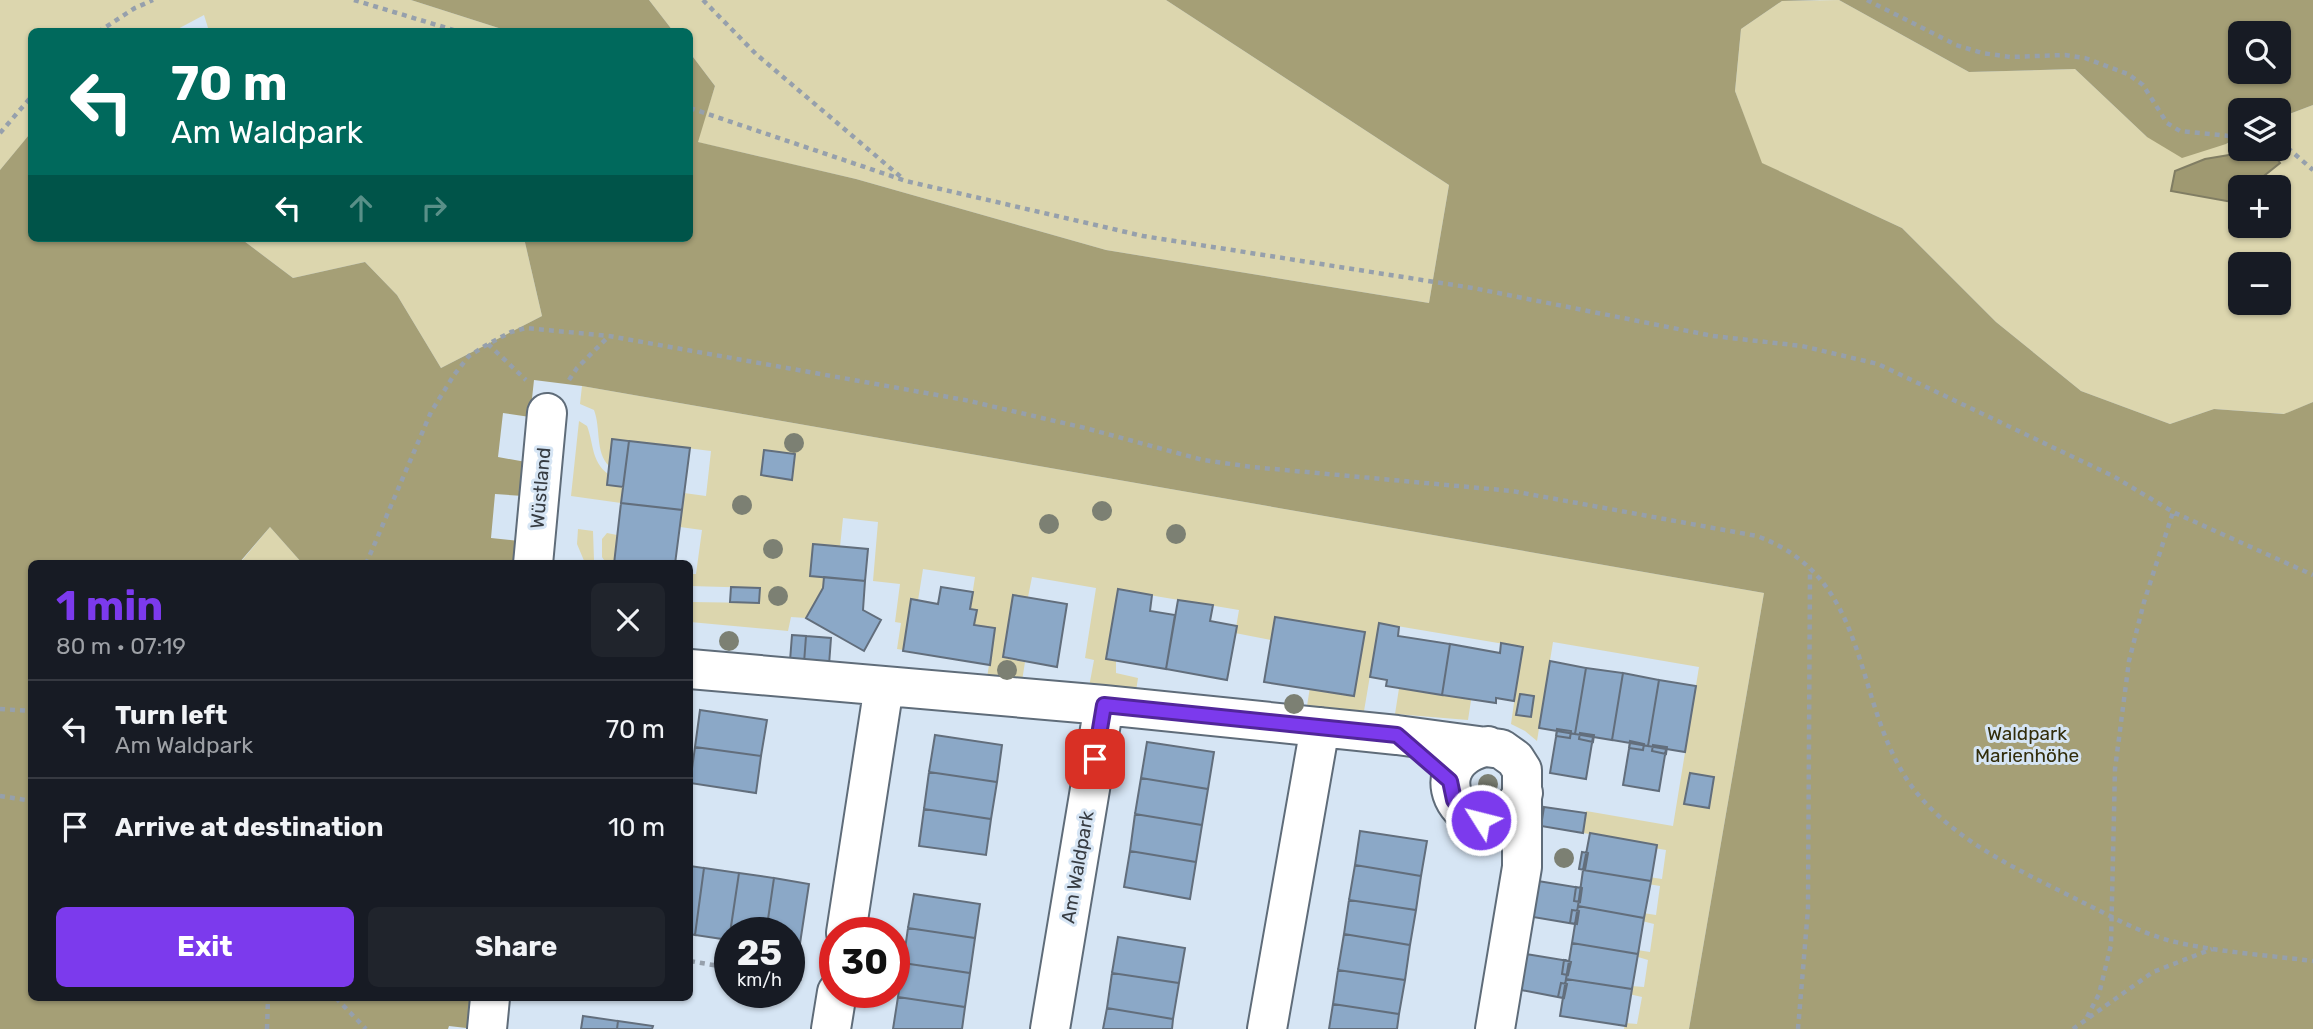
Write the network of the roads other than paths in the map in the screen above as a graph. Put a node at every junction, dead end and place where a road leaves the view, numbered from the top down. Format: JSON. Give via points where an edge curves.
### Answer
{"nodes":[{"id":1,"x":548,"y":413,"type":"road end"},
{"id":2,"x":533,"y":560,"type":"edge"},
{"id":3,"x":693,"y":670,"type":"edge"},
{"id":4,"x":884,"y":686,"type":"junction"},
{"id":5,"x":1104,"y":705,"type":"junction"},
{"id":6,"x":1320,"y":727,"type":"junction"},
{"id":7,"x":1397,"y":735,"type":"junction"},
{"id":8,"x":1488,"y":746,"type":"junction"},
{"id":9,"x":1450,"y":781,"type":"junction"},
{"id":10,"x":1512,"y":805,"type":"junction"},
{"id":11,"x":848,"y":917,"type":"edge"},
{"id":12,"x":490,"y":1001,"type":"edge"},
{"id":13,"x":834,"y":1008,"type":"edge"},
{"id":14,"x":487,"y":1029,"type":"edge"},
{"id":15,"x":831,"y":1029,"type":"edge"},
{"id":16,"x":1050,"y":1029,"type":"edge"},
{"id":17,"x":1267,"y":1029,"type":"edge"},
{"id":18,"x":1495,"y":1029,"type":"edge"}],
"edges":[{"from":1,"to":2,"type":"street","name":"Wüstland"},
{"from":3,"to":4,"type":"street"},
{"from":4,"to":5,"type":"street"},
{"from":4,"to":11,"type":"street"},
{"from":5,"to":6,"type":"street"},
{"from":5,"to":16,"type":"street","name":"Am Waldpark"},
{"from":6,"to":7,"type":"street"},
{"from":6,"to":17,"type":"street"},
{"from":7,"to":8,"type":"street"},
{"from":7,"to":9,"type":"street"},
{"from":8,"to":9,"type":"street","via":[[1460,758]]},
{"from":8,"to":10,"type":"street","via":[[1501,749],[1522,770]]},
{"from":9,"to":10,"type":"street","via":[[1454,800],[1464,813],[1481,820]]},
{"from":10,"to":18,"type":"street","via":[[1522,867]]},
{"from":12,"to":14,"type":"street"},
{"from":13,"to":15,"type":"street"}]}
